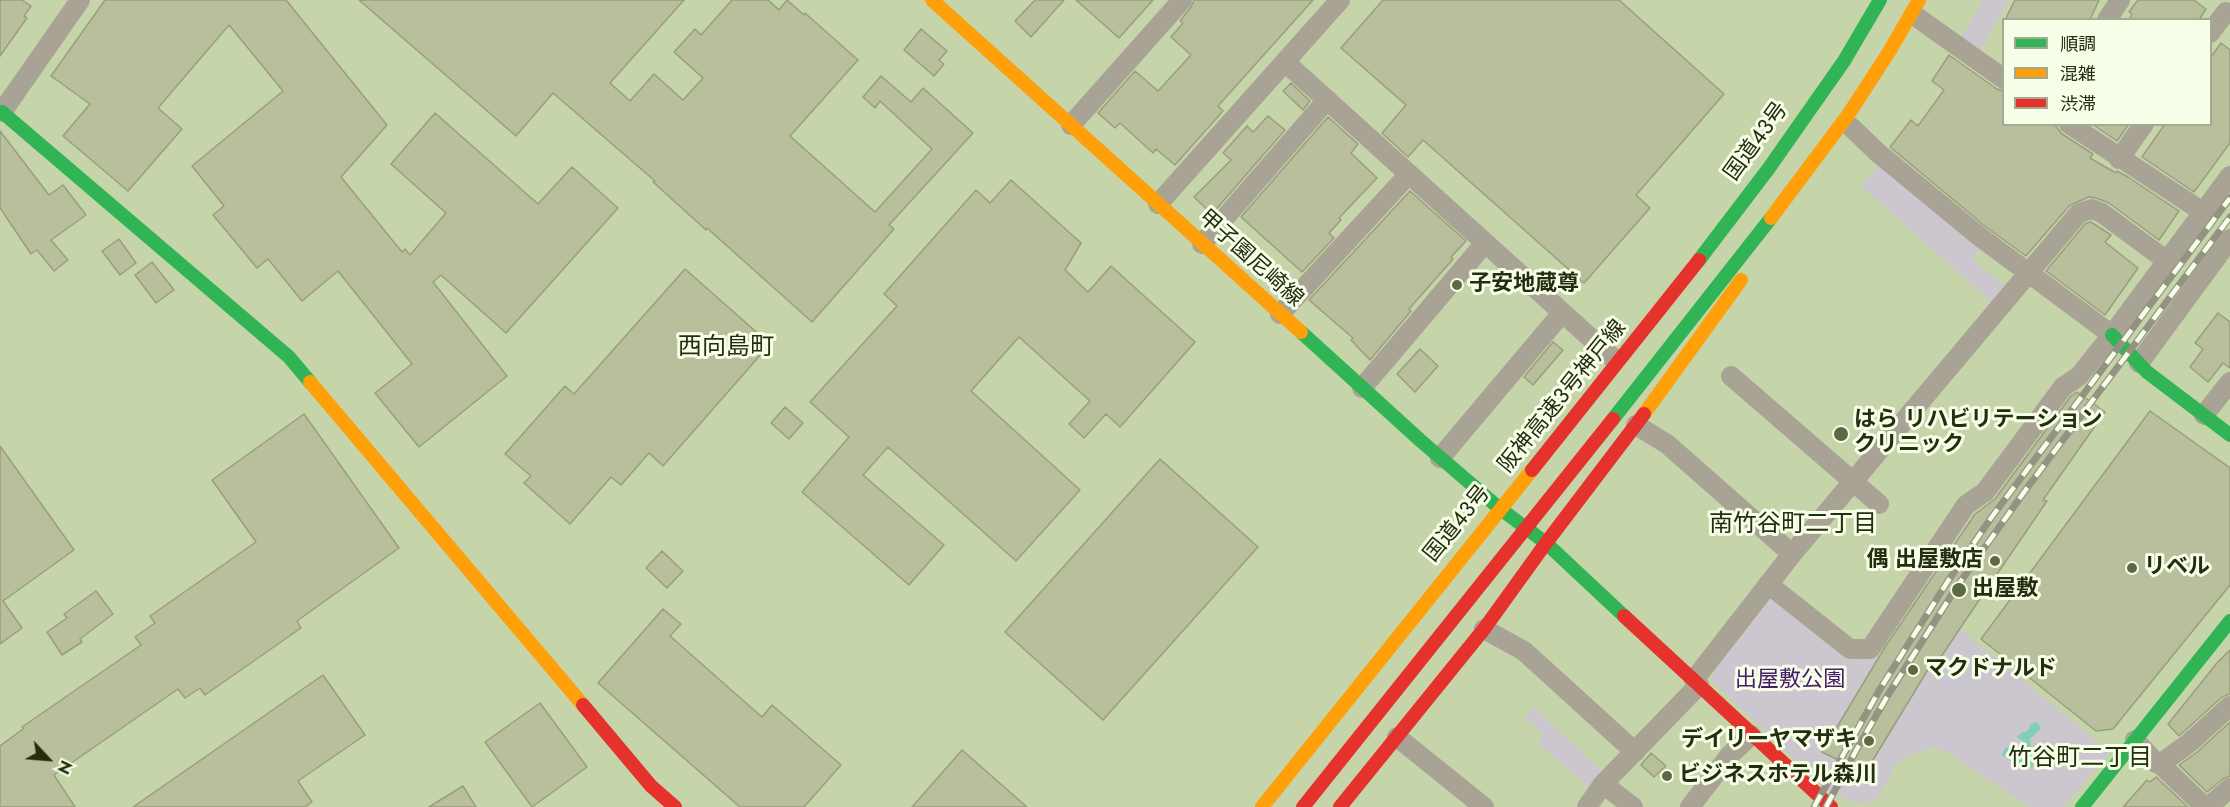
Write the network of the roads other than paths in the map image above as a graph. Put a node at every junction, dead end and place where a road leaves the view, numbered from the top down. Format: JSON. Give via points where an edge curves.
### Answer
{"nodes":[{"id":1,"x":80,"y":0,"type":"edge"},
{"id":2,"x":932,"y":0,"type":"edge"},
{"id":3,"x":1182,"y":0,"type":"edge"},
{"id":4,"x":1340,"y":0,"type":"edge"},
{"id":5,"x":1877,"y":0,"type":"edge"},
{"id":6,"x":1929,"y":0,"type":"edge"},
{"id":7,"x":2120,"y":0,"type":"edge"},
{"id":8,"x":1919,"y":9,"type":"edge"},
{"id":9,"x":2222,"y":9,"type":"edge"},
{"id":10,"x":2108,"y":18,"type":"edge"},
{"id":11,"x":2212,"y":31,"type":"edge"},
{"id":12,"x":1285,"y":62,"type":"junction"},
{"id":13,"x":2002,"y":77,"type":"edge"},
{"id":14,"x":1327,"y":100,"type":"junction"},
{"id":15,"x":2,"y":112,"type":"joint"},
{"id":16,"x":1071,"y":125,"type":"junction"},
{"id":17,"x":2071,"y":126,"type":"edge"},
{"id":18,"x":2143,"y":126,"type":"edge"},
{"id":19,"x":1851,"y":127,"type":"junction"},
{"id":20,"x":2119,"y":159,"type":"junction"},
{"id":21,"x":1409,"y":174,"type":"junction"},
{"id":22,"x":2230,"y":176,"type":"edge"},
{"id":23,"x":1158,"y":204,"type":"junction"},
{"id":24,"x":2203,"y":212,"type":"junction"},
{"id":25,"x":2230,"y":239,"type":"edge"},
{"id":26,"x":1485,"y":243,"type":"junction"},
{"id":27,"x":1202,"y":244,"type":"junction"},
{"id":28,"x":2167,"y":261,"type":"junction"},
{"id":29,"x":2028,"y":273,"type":"junction"},
{"id":30,"x":1562,"y":313,"type":"junction"},
{"id":31,"x":1280,"y":314,"type":"junction"},
{"id":32,"x":2112,"y":335,"type":"junction"},
{"id":33,"x":1615,"y":360,"type":"junction"},
{"id":34,"x":2139,"y":363,"type":"junction"},
{"id":35,"x":1731,"y":376,"type":"dead end"},
{"id":36,"x":2230,"y":382,"type":"edge"},
{"id":37,"x":1362,"y":388,"type":"junction"},
{"id":38,"x":2204,"y":416,"type":"junction"},
{"id":39,"x":1636,"y":425,"type":"junction"},
{"id":40,"x":2230,"y":435,"type":"edge"},
{"id":41,"x":1440,"y":458,"type":"junction"},
{"id":42,"x":1854,"y":480,"type":"junction"},
{"id":43,"x":1879,"y":504,"type":"dead end"},
{"id":44,"x":1498,"y":507,"type":"junction"},
{"id":45,"x":1546,"y":543,"type":"junction"},
{"id":46,"x":1792,"y":554,"type":"junction"},
{"id":47,"x":1768,"y":584,"type":"junction"},
{"id":48,"x":2230,"y":621,"type":"edge"},
{"id":49,"x":1484,"y":629,"type":"junction"},
{"id":50,"x":1696,"y":682,"type":"junction"},
{"id":51,"x":2230,"y":706,"type":"edge"},
{"id":52,"x":1751,"y":735,"type":"junction"},
{"id":53,"x":1397,"y":737,"type":"junction"},
{"id":54,"x":2134,"y":740,"type":"junction"},
{"id":55,"x":1635,"y":752,"type":"junction"},
{"id":56,"x":2160,"y":764,"type":"junction"},
{"id":57,"x":1603,"y":784,"type":"junction"},
{"id":58,"x":2230,"y":788,"type":"edge"},
{"id":59,"x":1809,"y":800,"type":"edge"},
{"id":60,"x":675,"y":807,"type":"edge"},
{"id":61,"x":1257,"y":807,"type":"edge"},
{"id":62,"x":1262,"y":807,"type":"edge"},
{"id":63,"x":1303,"y":807,"type":"edge"},
{"id":64,"x":1340,"y":807,"type":"edge"},
{"id":65,"x":1484,"y":807,"type":"edge"},
{"id":66,"x":1587,"y":807,"type":"edge"},
{"id":67,"x":1633,"y":807,"type":"edge"},
{"id":68,"x":1690,"y":807,"type":"edge"},
{"id":69,"x":1831,"y":807,"type":"edge"},
{"id":70,"x":2082,"y":807,"type":"edge"},
{"id":71,"x":2207,"y":807,"type":"edge"}],
"edges":[{"from":1,"to":15,"type":"street"},
{"from":2,"to":16,"type":"main road","name":"甲子園尼崎線"},
{"from":3,"to":16,"type":"street"},
{"from":4,"to":12,"type":"street"},
{"from":5,"to":33,"type":"main road","name":"国道43号","via":[[1763,173]]},
{"from":5,"to":62,"type":"main road","name":"阪神高速3号神戸線","bridge":true,"via":[[1844,61],[1776,159],[1669,299]]},
{"from":6,"to":8,"type":"main road"},
{"from":7,"to":10,"type":"street"},
{"from":8,"to":13,"type":"street"},
{"from":8,"to":19,"type":"main road","via":[[1895,58]]},
{"from":8,"to":63,"type":"main road","bridge":true,"via":[[1799,182]]},
{"from":9,"to":11,"type":"street"},
{"from":12,"to":14,"type":"street"},
{"from":12,"to":23,"type":"street"},
{"from":14,"to":21,"type":"street"},
{"from":14,"to":27,"type":"street"},
{"from":15,"to":60,"type":"main road","via":[[289,357],[651,786]]},
{"from":16,"to":23,"type":"main road","name":"甲子園尼崎線"},
{"from":17,"to":20,"type":"street"},
{"from":18,"to":20,"type":"street"},
{"from":19,"to":29,"type":"street"},
{"from":19,"to":39,"type":"main road"},
{"from":20,"to":24,"type":"street"},
{"from":21,"to":26,"type":"street"},
{"from":21,"to":31,"type":"street"},
{"from":22,"to":24,"type":"street"},
{"from":23,"to":27,"type":"main road","name":"甲子園尼崎線"},
{"from":24,"to":28,"type":"street"},
{"from":25,"to":34,"type":"street"},
{"from":26,"to":30,"type":"street"},
{"from":26,"to":37,"type":"street"},
{"from":27,"to":31,"type":"main road","name":"甲子園尼崎線"},
{"from":28,"to":29,"type":"street","via":[[2092,209],[2079,213]]},
{"from":28,"to":32,"type":"street"},
{"from":29,"to":32,"type":"street"},
{"from":29,"to":42,"type":"street"},
{"from":30,"to":33,"type":"street"},
{"from":30,"to":41,"type":"street"},
{"from":31,"to":37,"type":"main road","name":"甲子園尼崎線"},
{"from":32,"to":34,"type":"main road"},
{"from":32,"to":47,"type":"street","via":[[2079,376],[2063,387],[1985,492],[1966,505],[1869,649],[1850,649]]},
{"from":33,"to":44,"type":"main road","name":"国道43号"},
{"from":34,"to":38,"type":"main road"},
{"from":35,"to":42,"type":"street"},
{"from":36,"to":38,"type":"street"},
{"from":37,"to":41,"type":"main road","name":"甲子園尼崎線"},
{"from":38,"to":40,"type":"main road"},
{"from":39,"to":45,"type":"main road"},
{"from":39,"to":46,"type":"street","via":[[1667,444]]},
{"from":41,"to":44,"type":"main road","name":"甲子園尼崎線"},
{"from":42,"to":43,"type":"street"},
{"from":42,"to":46,"type":"street"},
{"from":44,"to":45,"type":"main road","name":"甲子園尼崎線"},
{"from":44,"to":61,"type":"main road","name":"国道43号"},
{"from":45,"to":49,"type":"main road"},
{"from":45,"to":50,"type":"main road","name":"甲子園尼崎線"},
{"from":46,"to":47,"type":"street"},
{"from":47,"to":50,"type":"street"},
{"from":48,"to":54,"type":"main road"},
{"from":49,"to":53,"type":"main road"},
{"from":49,"to":55,"type":"street","via":[[1524,651]]},
{"from":50,"to":52,"type":"main road","name":"甲子園尼崎線"},
{"from":50,"to":55,"type":"street"},
{"from":51,"to":56,"type":"street"},
{"from":52,"to":59,"type":"main road","name":"甲子園尼崎線"},
{"from":52,"to":68,"type":"street"},
{"from":53,"to":64,"type":"main road"},
{"from":53,"to":65,"type":"street"},
{"from":54,"to":56,"type":"street"},
{"from":54,"to":70,"type":"main road"},
{"from":55,"to":57,"type":"street"},
{"from":56,"to":71,"type":"street"},
{"from":57,"to":66,"type":"street"},
{"from":57,"to":67,"type":"street"},
{"from":58,"to":71,"type":"street"},
{"from":59,"to":69,"type":"main road","name":"甲子園尼崎線"}]}
